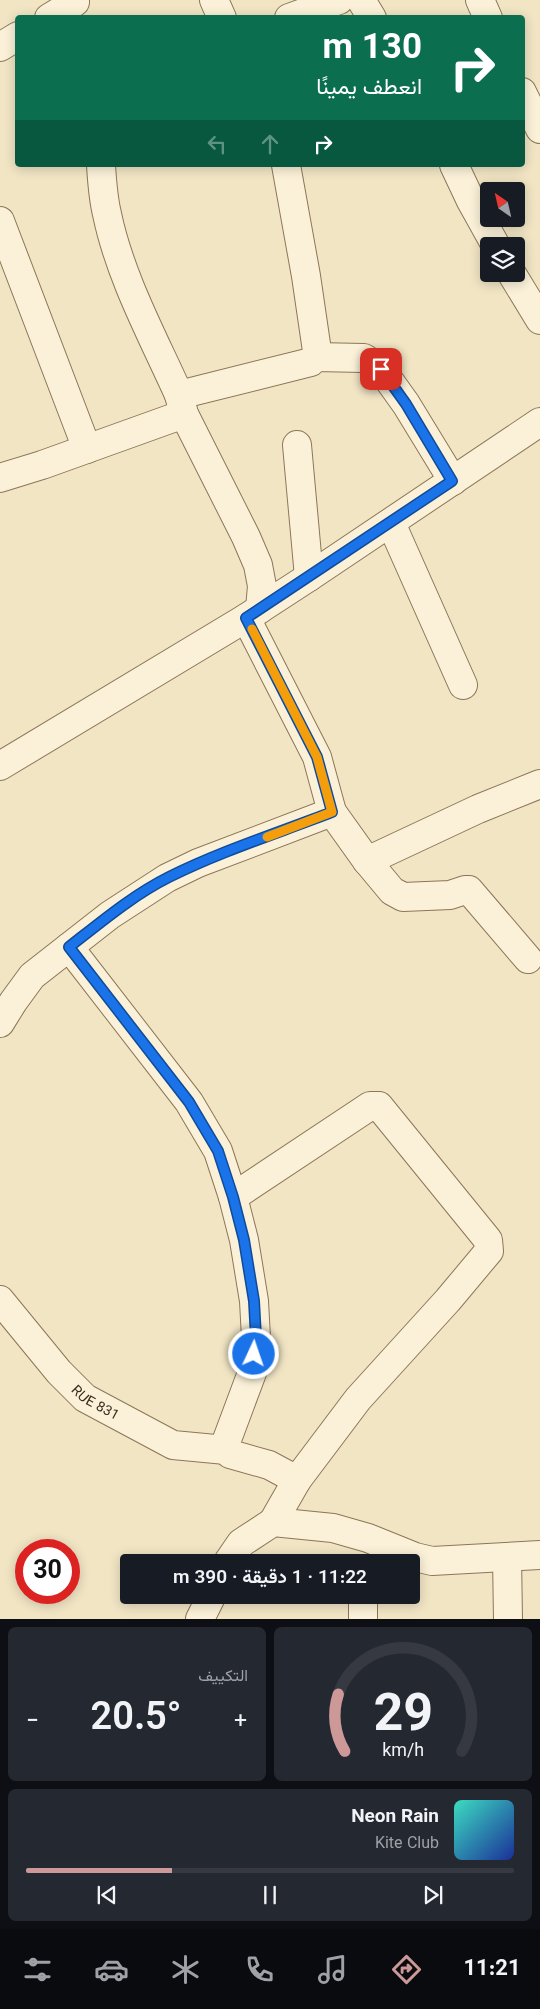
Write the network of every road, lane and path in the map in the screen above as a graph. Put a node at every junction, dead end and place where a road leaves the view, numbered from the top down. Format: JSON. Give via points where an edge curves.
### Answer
{"nodes":[{"id":1,"x":214,"y":0,"type":"edge"},
{"id":2,"x":339,"y":0,"type":"edge"},
{"id":3,"x":361,"y":0,"type":"edge"},
{"id":4,"x":480,"y":0,"type":"edge"},
{"id":5,"x":76,"y":7,"type":"edge"},
{"id":6,"x":56,"y":15,"type":"edge"},
{"id":7,"x":221,"y":15,"type":"edge"},
{"id":8,"x":297,"y":15,"type":"edge"},
{"id":9,"x":370,"y":15,"type":"edge"},
{"id":10,"x":487,"y":15,"type":"edge"},
{"id":11,"x":15,"y":38,"type":"edge"},
{"id":12,"x":0,"y":47,"type":"edge"},
{"id":13,"x":525,"y":98,"type":"edge"},
{"id":14,"x":540,"y":129,"type":"edge"},
{"id":15,"x":101,"y":167,"type":"edge"},
{"id":16,"x":286,"y":167,"type":"edge"},
{"id":17,"x":455,"y":167,"type":"edge"},
{"id":18,"x":0,"y":221,"type":"edge"},
{"id":19,"x":491,"y":237,"type":"edge"},
{"id":20,"x":517,"y":282,"type":"edge"},
{"id":21,"x":540,"y":320,"type":"edge"},
{"id":22,"x":315,"y":357,"type":"junction"},
{"id":23,"x":182,"y":404,"type":"junction"},
{"id":24,"x":540,"y":422,"type":"edge"},
{"id":25,"x":297,"y":445,"type":"dead end"},
{"id":26,"x":87,"y":449,"type":"junction"},
{"id":27,"x":0,"y":478,"type":"edge"},
{"id":28,"x":452,"y":481,"type":"junction"},
{"id":29,"x":391,"y":523,"type":"junction"},
{"id":30,"x":309,"y":577,"type":"junction"},
{"id":31,"x":253,"y":613,"type":"junction"},
{"id":32,"x":463,"y":685,"type":"dead end"},
{"id":33,"x":0,"y":766,"type":"edge"},
{"id":34,"x":540,"y":784,"type":"edge"},
{"id":35,"x":332,"y":812,"type":"junction"},
{"id":36,"x":366,"y":861,"type":"junction"},
{"id":37,"x":69,"y":947,"type":"junction"},
{"id":38,"x":528,"y":959,"type":"dead end"},
{"id":39,"x":0,"y":1023,"type":"edge"},
{"id":40,"x":233,"y":1197,"type":"junction"},
{"id":41,"x":0,"y":1300,"type":"edge"},
{"id":42,"x":226,"y":1450,"type":"junction"},
{"id":43,"x":297,"y":1480,"type":"junction"},
{"id":44,"x":273,"y":1522,"type":"junction"},
{"id":45,"x":367,"y":1550,"type":"edge"},
{"id":46,"x":233,"y":1554,"type":"edge"},
{"id":47,"x":540,"y":1555,"type":"edge"},
{"id":48,"x":507,"y":1557,"type":"junction"},
{"id":49,"x":208,"y":1604,"type":"edge"},
{"id":50,"x":363,"y":1604,"type":"edge"},
{"id":51,"x":200,"y":1619,"type":"edge"},
{"id":52,"x":363,"y":1619,"type":"edge"},
{"id":53,"x":508,"y":1619,"type":"edge"}],
"edges":[{"from":1,"to":7,"type":"street"},
{"from":2,"to":8,"type":"street"},
{"from":3,"to":9,"type":"street"},
{"from":4,"to":10,"type":"street"},
{"from":5,"to":6,"type":"street"},
{"from":11,"to":12,"type":"street"},
{"from":13,"to":14,"type":"street"},
{"from":15,"to":23,"type":"street","via":[[106,213],[113,239]]},
{"from":16,"to":22,"type":"street","via":[[306,276],[317,351]]},
{"from":17,"to":19,"type":"street"},
{"from":18,"to":26,"type":"street"},
{"from":20,"to":21,"type":"street"},
{"from":22,"to":23,"type":"street","via":[[311,362]]},
{"from":22,"to":28,"type":"street","via":[[364,358],[381,369]]},
{"from":23,"to":26,"type":"street"},
{"from":23,"to":31,"type":"street","via":[[258,564],[262,586]]},
{"from":24,"to":28,"type":"street"},
{"from":25,"to":30,"type":"street"},
{"from":26,"to":27,"type":"street"},
{"from":28,"to":29,"type":"street"},
{"from":29,"to":30,"type":"street"},
{"from":29,"to":32,"type":"street"},
{"from":30,"to":31,"type":"street"},
{"from":31,"to":33,"type":"street"},
{"from":31,"to":35,"type":"street","via":[[317,757]]},
{"from":34,"to":36,"type":"street"},
{"from":35,"to":36,"type":"street"},
{"from":35,"to":37,"type":"street","via":[[167,878],[110,915]]},
{"from":36,"to":38,"type":"street","via":[[392,891],[404,897],[450,895],[469,890]]},
{"from":37,"to":39,"type":"street","via":[[32,976]]},
{"from":37,"to":40,"type":"street","via":[[189,1102],[218,1151]]},
{"from":40,"to":42,"type":"street","via":[[254,1301],[256,1338],[253,1370],[225,1445]]},
{"from":40,"to":43,"type":"street","via":[[370,1106],[379,1106],[490,1246],[448,1300],[358,1399]]},
{"from":41,"to":42,"type":"street","name":"RUE 831","via":[[53,1365],[85,1398],[173,1445]]},
{"from":42,"to":43,"type":"street","name":"RUE 831","via":[[269,1465]]},
{"from":43,"to":44,"type":"street"},
{"from":44,"to":45,"type":"street","via":[[333,1528]]},
{"from":44,"to":46,"type":"street","via":[[240,1543]]},
{"from":45,"to":48,"type":"street","via":[[432,1560]]},
{"from":47,"to":48,"type":"street"},
{"from":48,"to":53,"type":"street"},
{"from":49,"to":51,"type":"street"},
{"from":50,"to":52,"type":"street"}]}
